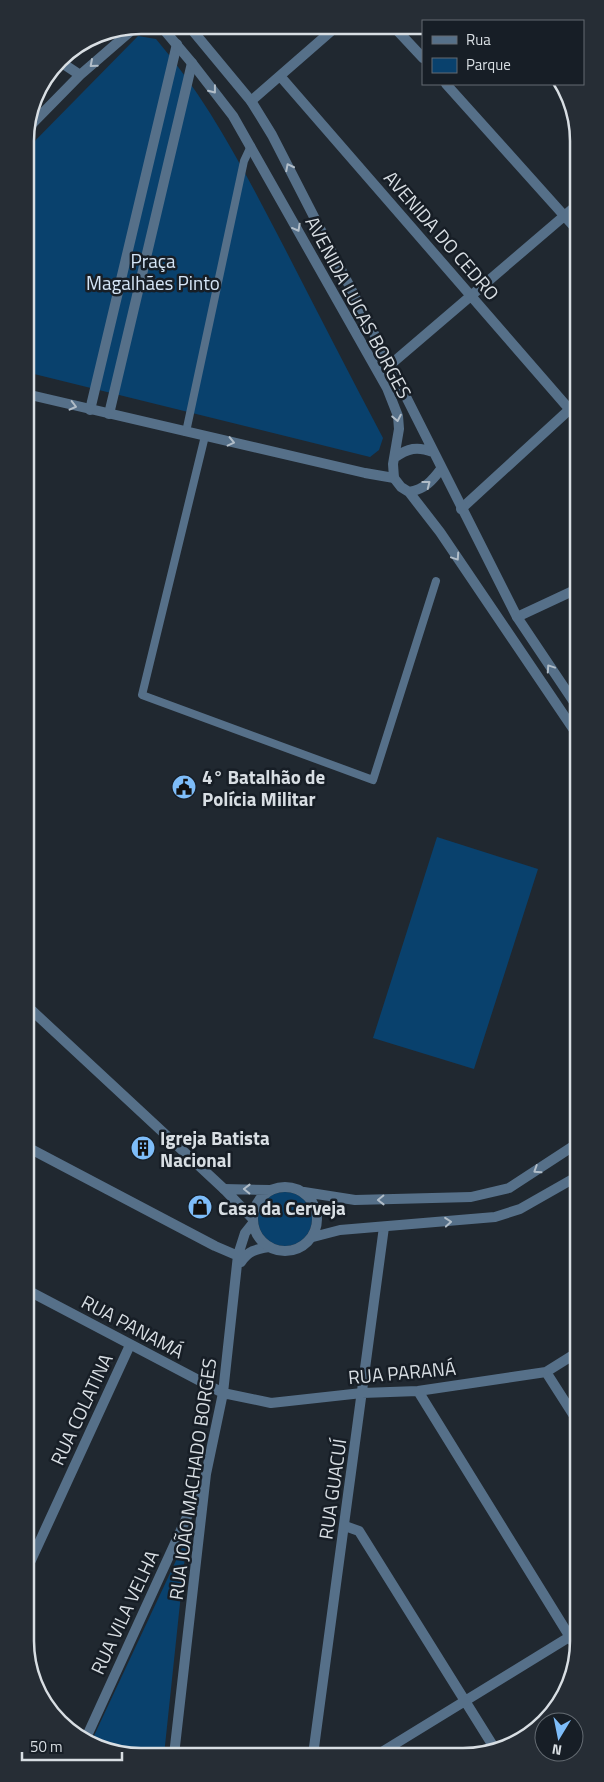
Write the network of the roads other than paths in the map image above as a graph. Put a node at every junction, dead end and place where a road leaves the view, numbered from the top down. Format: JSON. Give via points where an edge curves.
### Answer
{"nodes":[{"id":1,"x":168,"y":34,"type":"edge"},
{"id":2,"x":196,"y":34,"type":"edge"},
{"id":3,"x":328,"y":34,"type":"edge"},
{"id":4,"x":401,"y":34,"type":"edge"},
{"id":5,"x":126,"y":35,"type":"edge"},
{"id":6,"x":176,"y":44,"type":"junction"},
{"id":7,"x":422,"y":57,"type":"edge"},
{"id":8,"x":192,"y":63,"type":"junction"},
{"id":9,"x":65,"y":65,"type":"edge"},
{"id":10,"x":80,"y":76,"type":"junction"},
{"id":11,"x":280,"y":76,"type":"junction"},
{"id":12,"x":447,"y":85,"type":"edge"},
{"id":13,"x":251,"y":100,"type":"junction"},
{"id":14,"x":36,"y":119,"type":"edge"},
{"id":15,"x":251,"y":146,"type":"junction"},
{"id":16,"x":570,"y":211,"type":"edge"},
{"id":17,"x":564,"y":216,"type":"junction"},
{"id":18,"x":570,"y":222,"type":"edge"},
{"id":19,"x":472,"y":295,"type":"junction"},
{"id":20,"x":390,"y":365,"type":"junction"},
{"id":21,"x":34,"y":396,"type":"edge"},
{"id":22,"x":570,"y":409,"type":"joint"},
{"id":23,"x":90,"y":410,"type":"junction"},
{"id":24,"x":109,"y":414,"type":"junction"},
{"id":25,"x":186,"y":432,"type":"junction"},
{"id":26,"x":205,"y":436,"type":"junction"},
{"id":27,"x":433,"y":452,"type":"junction"},
{"id":28,"x":394,"y":458,"type":"junction"},
{"id":29,"x":441,"y":469,"type":"junction"},
{"id":30,"x":394,"y":478,"type":"junction"},
{"id":31,"x":409,"y":492,"type":"junction"},
{"id":32,"x":461,"y":509,"type":"junction"},
{"id":33,"x":436,"y":581,"type":"dead end"},
{"id":34,"x":570,"y":592,"type":"edge"},
{"id":35,"x":517,"y":617,"type":"junction"},
{"id":36,"x":570,"y":696,"type":"edge"},
{"id":37,"x":570,"y":724,"type":"edge"},
{"id":38,"x":34,"y":1011,"type":"edge"},
{"id":39,"x":570,"y":1148,"type":"edge"},
{"id":40,"x":34,"y":1151,"type":"edge"},
{"id":41,"x":570,"y":1181,"type":"edge"},
{"id":42,"x":224,"y":1189,"type":"junction"},
{"id":43,"x":270,"y":1190,"type":"junction"},
{"id":44,"x":304,"y":1192,"type":"junction"},
{"id":45,"x":252,"y":1221,"type":"junction"},
{"id":46,"x":384,"y":1227,"type":"junction"},
{"id":47,"x":313,"y":1237,"type":"junction"},
{"id":48,"x":269,"y":1247,"type":"junction"},
{"id":49,"x":240,"y":1256,"type":"junction"},
{"id":50,"x":34,"y":1294,"type":"edge"},
{"id":51,"x":130,"y":1344,"type":"junction"},
{"id":52,"x":570,"y":1357,"type":"edge"},
{"id":53,"x":546,"y":1372,"type":"junction"},
{"id":54,"x":418,"y":1391,"type":"junction"},
{"id":55,"x":362,"y":1392,"type":"junction"},
{"id":56,"x":223,"y":1393,"type":"junction"},
{"id":57,"x":570,"y":1410,"type":"edge"},
{"id":58,"x":206,"y":1474,"type":"junction"},
{"id":59,"x":345,"y":1526,"type":"junction"},
{"id":60,"x":34,"y":1554,"type":"edge"},
{"id":61,"x":570,"y":1628,"type":"edge"},
{"id":62,"x":570,"y":1636,"type":"edge"},
{"id":63,"x":466,"y":1700,"type":"junction"},
{"id":64,"x":88,"y":1734,"type":"edge"},
{"id":65,"x":493,"y":1744,"type":"edge"},
{"id":66,"x":175,"y":1748,"type":"edge"},
{"id":67,"x":314,"y":1748,"type":"edge"},
{"id":68,"x":388,"y":1748,"type":"edge"}],
"edges":[{"from":1,"to":6,"type":"street","name":"AVENIDA LUCAS BORGES"},
{"from":2,"to":13,"type":"street","name":"AVENIDA LUCAS BORGES"},
{"from":3,"to":11,"type":"street"},
{"from":4,"to":7,"type":"street"},
{"from":5,"to":10,"type":"street","one_way":true},
{"from":6,"to":8,"type":"street","name":"AVENIDA LUCAS BORGES"},
{"from":6,"to":23,"type":"street"},
{"from":8,"to":15,"type":"street","name":"AVENIDA LUCAS BORGES","one_way":true,"via":[[233,116]]},
{"from":8,"to":24,"type":"street"},
{"from":9,"to":10,"type":"street"},
{"from":10,"to":14,"type":"street"},
{"from":11,"to":13,"type":"street"},
{"from":11,"to":19,"type":"street","name":"AVENIDA DO CEDRO"},
{"from":12,"to":17,"type":"street"},
{"from":20,"to":13,"type":"street","name":"AVENIDA LUCAS BORGES","one_way":true},
{"from":15,"to":25,"type":"lane","via":[[244,161]]},
{"from":15,"to":28,"type":"street","name":"AVENIDA LUCAS BORGES","one_way":true,"via":[[393,402],[399,429]]},
{"from":16,"to":17,"type":"street"},
{"from":17,"to":18,"type":"street"},
{"from":17,"to":19,"type":"street"},
{"from":19,"to":20,"type":"street"},
{"from":19,"to":22,"type":"street","name":"AVENIDA DO CEDRO"},
{"from":20,"to":27,"type":"street","name":"AVENIDA LUCAS BORGES"},
{"from":21,"to":23,"type":"street","one_way":true},
{"from":22,"to":32,"type":"street"},
{"from":23,"to":24,"type":"street"},
{"from":24,"to":25,"type":"street"},
{"from":25,"to":26,"type":"street"},
{"from":26,"to":30,"type":"street","one_way":true},
{"from":26,"to":33,"type":"lane","via":[[142,695],[374,780]]},
{"from":27,"to":28,"type":"street","via":[[413,448]]},
{"from":27,"to":29,"type":"street","name":"AVENIDA LUCAS BORGES"},
{"from":28,"to":30,"type":"street","name":"AVENIDA LUCAS BORGES"},
{"from":31,"to":29,"type":"street","one_way":true,"via":[[428,484]]},
{"from":29,"to":32,"type":"street","name":"AVENIDA LUCAS BORGES"},
{"from":30,"to":31,"type":"street"},
{"from":31,"to":37,"type":"street","one_way":true,"via":[[440,532]]},
{"from":32,"to":35,"type":"street","name":"AVENIDA LUCAS BORGES"},
{"from":34,"to":35,"type":"street"},
{"from":36,"to":35,"type":"street","name":"AVENIDA LUCAS BORGES","one_way":true},
{"from":38,"to":42,"type":"street"},
{"from":39,"to":44,"type":"street","one_way":true,"via":[[509,1188],[471,1198],[355,1200]]},
{"from":40,"to":49,"type":"street"},
{"from":46,"to":41,"type":"street","one_way":true,"via":[[494,1218],[520,1209]]},
{"from":43,"to":42,"type":"street","one_way":true},
{"from":42,"to":45,"type":"street"},
{"from":43,"to":44,"type":"street","via":[[287,1186]]},
{"from":43,"to":45,"type":"street","via":[[257,1202]]},
{"from":44,"to":47,"type":"street","via":[[316,1208],[318,1218]]},
{"from":45,"to":48,"type":"street","via":[[255,1233]]},
{"from":45,"to":49,"type":"street"},
{"from":46,"to":47,"type":"street","via":[[340,1230]]},
{"from":46,"to":55,"type":"street","name":"RUA GUACUÍ"},
{"from":47,"to":48,"type":"street","via":[[298,1249],[288,1252]]},
{"from":48,"to":49,"type":"street"},
{"from":49,"to":56,"type":"street","name":"RUA JOÃO MACHADO BORGES"},
{"from":50,"to":51,"type":"street","name":"RUA PANAMÁ"},
{"from":51,"to":56,"type":"street","name":"RUA PANAMÁ"},
{"from":51,"to":60,"type":"street","name":"RUA COLATINA"},
{"from":52,"to":53,"type":"street","name":"RUA PARANÁ"},
{"from":53,"to":54,"type":"street","name":"RUA PARANÁ"},
{"from":53,"to":57,"type":"street"},
{"from":54,"to":55,"type":"street","name":"RUA PARANÁ"},
{"from":54,"to":61,"type":"street"},
{"from":55,"to":56,"type":"street","name":"RUA PARANÁ","via":[[271,1403]]},
{"from":55,"to":59,"type":"street","name":"RUA GUACUÍ"},
{"from":56,"to":58,"type":"street","name":"RUA JOÃO MACHADO BORGES"},
{"from":58,"to":64,"type":"street","name":"RUA VILA VELHA"},
{"from":58,"to":66,"type":"street","name":"RUA JOÃO MACHADO BORGES"},
{"from":59,"to":63,"type":"street","via":[[359,1531]]},
{"from":59,"to":67,"type":"street","name":"RUA GUACUÍ"},
{"from":62,"to":63,"type":"street"},
{"from":63,"to":65,"type":"street"},
{"from":63,"to":68,"type":"street"}]}
